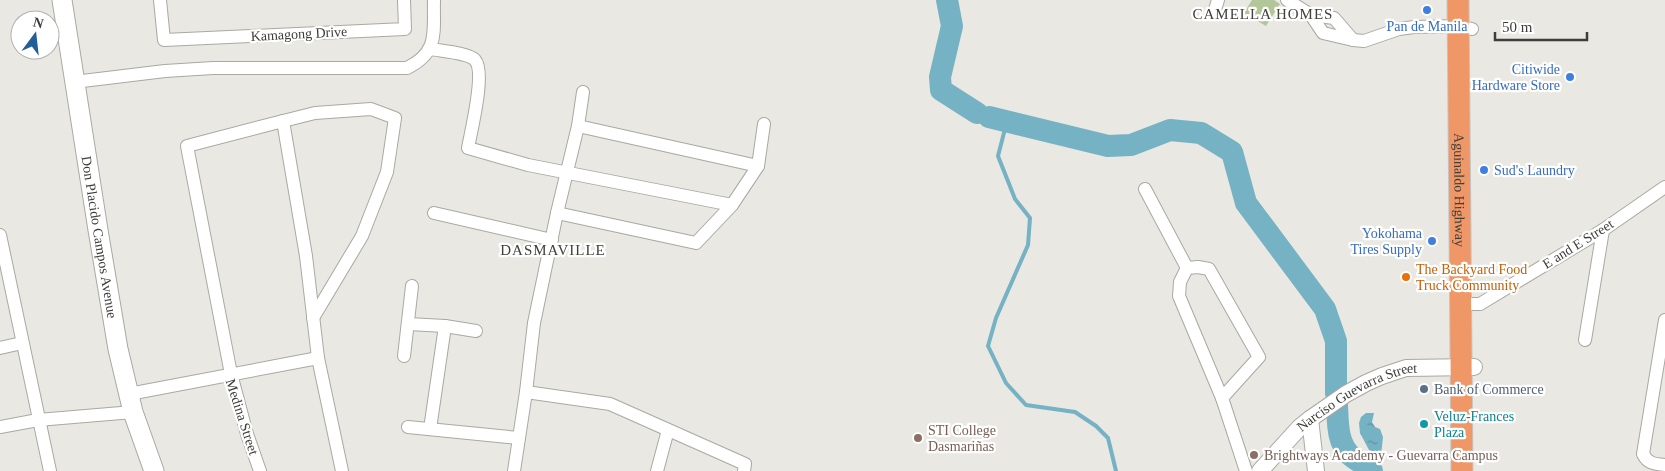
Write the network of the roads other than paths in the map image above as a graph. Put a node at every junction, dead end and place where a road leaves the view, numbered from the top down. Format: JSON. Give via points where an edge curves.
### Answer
{"nodes":[{"id":1,"x":62,"y":0,"type":"edge"},
{"id":2,"x":160,"y":0,"type":"edge"},
{"id":3,"x":404,"y":0,"type":"edge"},
{"id":4,"x":434,"y":0,"type":"edge"},
{"id":5,"x":1218,"y":0,"type":"edge"},
{"id":6,"x":1287,"y":0,"type":"edge"},
{"id":7,"x":1458,"y":0,"type":"edge"},
{"id":8,"x":1472,"y":0,"type":"edge"},
{"id":9,"x":1214,"y":13,"type":"dead end"},
{"id":10,"x":1466,"y":28,"type":"junction"},
{"id":11,"x":431,"y":48,"type":"junction"},
{"id":12,"x":74,"y":82,"type":"junction"},
{"id":13,"x":583,"y":92,"type":"dead end"},
{"id":14,"x":283,"y":121,"type":"junction"},
{"id":15,"x":764,"y":124,"type":"dead end"},
{"id":16,"x":578,"y":126,"type":"junction"},
{"id":17,"x":758,"y":166,"type":"junction"},
{"id":18,"x":567,"y":171,"type":"junction"},
{"id":19,"x":1665,"y":187,"type":"edge"},
{"id":20,"x":1145,"y":189,"type":"dead end"},
{"id":21,"x":732,"y":205,"type":"junction"},
{"id":22,"x":557,"y":212,"type":"junction"},
{"id":23,"x":434,"y":213,"type":"dead end"},
{"id":24,"x":1602,"y":230,"type":"junction"},
{"id":25,"x":0,"y":235,"type":"edge"},
{"id":26,"x":552,"y":240,"type":"junction"},
{"id":27,"x":2,"y":254,"type":"edge"},
{"id":28,"x":1187,"y":268,"type":"junction"},
{"id":29,"x":412,"y":286,"type":"dead end"},
{"id":30,"x":1466,"y":304,"type":"junction"},
{"id":31,"x":313,"y":318,"type":"junction"},
{"id":32,"x":1665,"y":320,"type":"edge"},
{"id":33,"x":408,"y":324,"type":"junction"},
{"id":34,"x":444,"y":326,"type":"junction"},
{"id":35,"x":476,"y":331,"type":"dead end"},
{"id":36,"x":1585,"y":340,"type":"dead end"},
{"id":37,"x":22,"y":342,"type":"junction"},
{"id":38,"x":0,"y":348,"type":"edge"},
{"id":39,"x":404,"y":356,"type":"dead end"},
{"id":40,"x":318,"y":358,"type":"junction"},
{"id":41,"x":1468,"y":366,"type":"junction"},
{"id":42,"x":231,"y":374,"type":"junction"},
{"id":43,"x":526,"y":392,"type":"junction"},
{"id":44,"x":1222,"y":398,"type":"junction"},
{"id":45,"x":131,"y":403,"type":"junction"},
{"id":46,"x":1310,"y":419,"type":"junction"},
{"id":47,"x":38,"y":420,"type":"junction"},
{"id":48,"x":408,"y":426,"type":"dead end"},
{"id":49,"x":0,"y":427,"type":"edge"},
{"id":50,"x":430,"y":429,"type":"junction"},
{"id":51,"x":668,"y":430,"type":"junction"},
{"id":52,"x":519,"y":438,"type":"junction"},
{"id":53,"x":1665,"y":465,"type":"edge"},
{"id":54,"x":50,"y":471,"type":"edge"},
{"id":55,"x":154,"y":471,"type":"edge"},
{"id":56,"x":260,"y":471,"type":"edge"},
{"id":57,"x":342,"y":471,"type":"edge"},
{"id":58,"x":514,"y":471,"type":"edge"},
{"id":59,"x":658,"y":471,"type":"edge"},
{"id":60,"x":744,"y":471,"type":"edge"},
{"id":61,"x":1246,"y":471,"type":"edge"},
{"id":62,"x":1260,"y":471,"type":"edge"},
{"id":63,"x":1316,"y":471,"type":"edge"},
{"id":64,"x":1462,"y":471,"type":"edge"},
{"id":65,"x":1475,"y":471,"type":"edge"}],
"edges":[{"from":1,"to":12,"type":"main road","name":"Don Placido Campos Avenue"},
{"from":2,"to":3,"type":"street","name":"Kamagong Drive","via":[[164,40],[405,29]]},
{"from":4,"to":11,"type":"street"},
{"from":5,"to":9,"type":"street"},
{"from":6,"to":10,"type":"street","via":[[1311,15],[1323,33],[1353,40],[1364,41],[1400,29]]},
{"from":7,"to":10,"type":"highway","name":"Aguinaldo Highway"},
{"from":8,"to":10,"type":"highway","name":"Aguinaldo Highway"},
{"from":10,"to":30,"type":"highway","name":"Aguinaldo Highway","via":[[1458,141]]},
{"from":11,"to":12,"type":"street","via":[[408,68],[213,68]]},
{"from":11,"to":18,"type":"street","via":[[475,60],[480,68],[468,148],[528,165]]},
{"from":12,"to":45,"type":"main road","name":"Don Placido Campos Avenue","via":[[118,349]]},
{"from":13,"to":16,"type":"street"},
{"from":14,"to":31,"type":"street"},
{"from":14,"to":31,"type":"street","via":[[315,113],[371,109],[395,118],[387,172],[362,236]]},
{"from":14,"to":42,"type":"street","via":[[187,146]]},
{"from":15,"to":17,"type":"street"},
{"from":16,"to":17,"type":"street"},
{"from":16,"to":18,"type":"street"},
{"from":17,"to":21,"type":"street"},
{"from":18,"to":21,"type":"street"},
{"from":18,"to":22,"type":"street"},
{"from":19,"to":24,"type":"street","name":"E and E Street"},
{"from":20,"to":28,"type":"street"},
{"from":21,"to":22,"type":"street","via":[[696,243]]},
{"from":22,"to":26,"type":"street"},
{"from":23,"to":26,"type":"street"},
{"from":24,"to":30,"type":"street","name":"E and E Street","via":[[1480,304]]},
{"from":24,"to":36,"type":"street"},
{"from":25,"to":27,"type":"street"},
{"from":26,"to":43,"type":"street","via":[[534,323]]},
{"from":27,"to":37,"type":"street"},
{"from":28,"to":44,"type":"street","via":[[1178,296]]},
{"from":28,"to":44,"type":"street","via":[[1209,269],[1259,357]]},
{"from":29,"to":33,"type":"street"},
{"from":30,"to":41,"type":"highway","name":"Aguinaldo Highway"},
{"from":31,"to":40,"type":"street"},
{"from":32,"to":53,"type":"street","via":[[1643,454],[1652,464]]},
{"from":33,"to":34,"type":"street"},
{"from":33,"to":39,"type":"street"},
{"from":34,"to":35,"type":"street"},
{"from":34,"to":50,"type":"street"},
{"from":37,"to":38,"type":"street"},
{"from":37,"to":47,"type":"street"},
{"from":40,"to":42,"type":"street"},
{"from":40,"to":57,"type":"street"},
{"from":41,"to":46,"type":"street","name":"Narciso Guevarra Street","via":[[1406,368],[1392,372],[1346,394]]},
{"from":41,"to":64,"type":"highway","name":"Aguinaldo Highway"},
{"from":41,"to":65,"type":"highway","name":"Aguinaldo Highway"},
{"from":42,"to":45,"type":"street","name":"Medina Street"},
{"from":42,"to":56,"type":"street","name":"Medina Street"},
{"from":43,"to":51,"type":"street","via":[[610,404]]},
{"from":43,"to":52,"type":"street"},
{"from":44,"to":61,"type":"street"},
{"from":45,"to":47,"type":"street","name":"Medina Street"},
{"from":45,"to":55,"type":"main road","name":"Don Placido Campos Avenue"},
{"from":46,"to":62,"type":"street","name":"Narciso Guevarra Street"},
{"from":46,"to":63,"type":"street"},
{"from":47,"to":49,"type":"street","name":"Medina Street"},
{"from":47,"to":54,"type":"street"},
{"from":48,"to":50,"type":"street"},
{"from":50,"to":52,"type":"street"},
{"from":51,"to":59,"type":"street"},
{"from":51,"to":60,"type":"street","via":[[745,464]]},
{"from":52,"to":58,"type":"street"}]}
